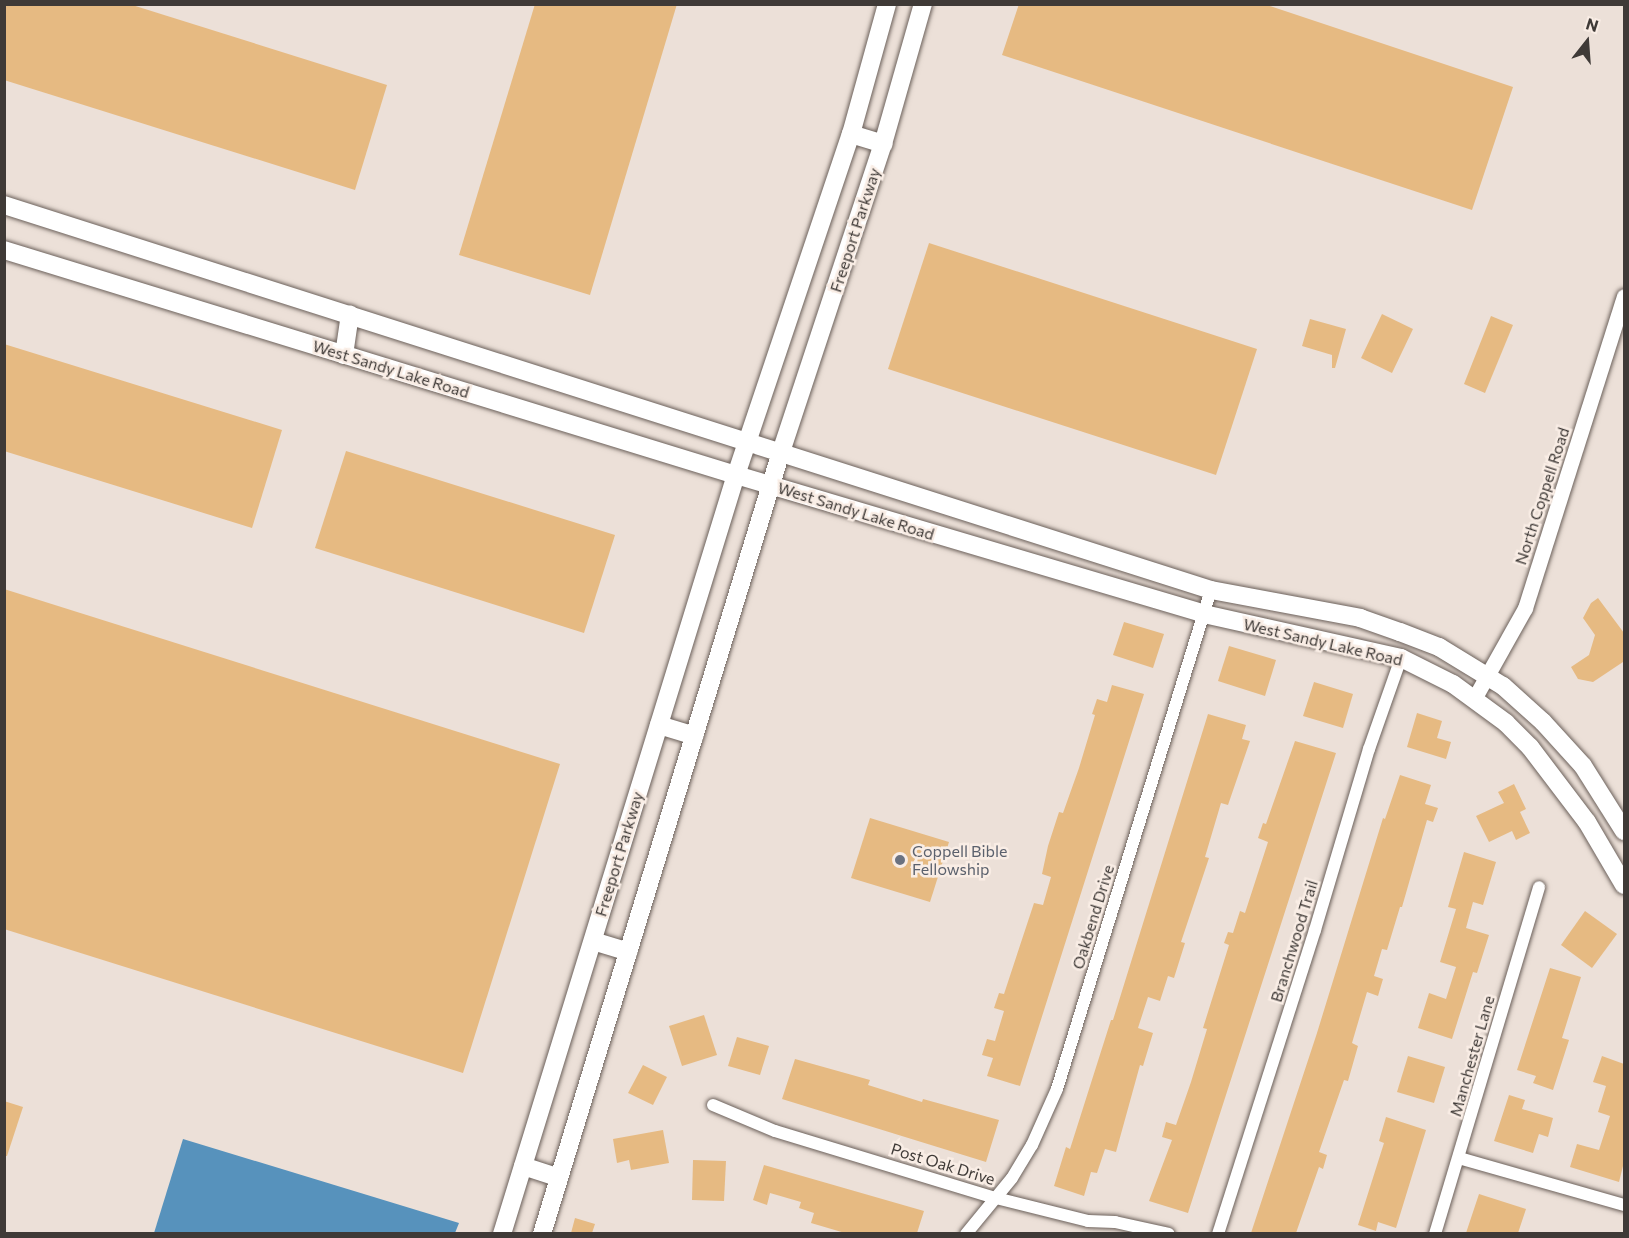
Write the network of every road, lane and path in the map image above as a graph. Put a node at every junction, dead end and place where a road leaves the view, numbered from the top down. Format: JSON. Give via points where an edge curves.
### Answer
{"nodes":[{"id":1,"x":887,"y":4,"type":"edge"},
{"id":2,"x":923,"y":4,"type":"edge"},
{"id":3,"x":851,"y":134,"type":"junction"},
{"id":4,"x":883,"y":144,"type":"junction"},
{"id":5,"x":4,"y":205,"type":"edge"},
{"id":6,"x":4,"y":250,"type":"edge"},
{"id":7,"x":1623,"y":304,"type":"edge"},
{"id":8,"x":350,"y":314,"type":"junction"},
{"id":9,"x":344,"y":355,"type":"junction"},
{"id":10,"x":747,"y":443,"type":"junction"},
{"id":11,"x":780,"y":454,"type":"junction"},
{"id":12,"x":736,"y":475,"type":"junction"},
{"id":13,"x":771,"y":485,"type":"junction"},
{"id":14,"x":1211,"y":590,"type":"junction"},
{"id":15,"x":1203,"y":615,"type":"junction"},
{"id":16,"x":1401,"y":658,"type":"junction"},
{"id":17,"x":1488,"y":675,"type":"junction"},
{"id":18,"x":1474,"y":699,"type":"junction"},
{"id":19,"x":660,"y":725,"type":"junction"},
{"id":20,"x":694,"y":736,"type":"junction"},
{"id":21,"x":1624,"y":831,"type":"edge"},
{"id":22,"x":1624,"y":885,"type":"edge"},
{"id":23,"x":1539,"y":887,"type":"dead end"},
{"id":24,"x":593,"y":941,"type":"junction"},
{"id":25,"x":628,"y":952,"type":"junction"},
{"id":26,"x":713,"y":1105,"type":"dead end"},
{"id":27,"x":1459,"y":1158,"type":"junction"},
{"id":28,"x":523,"y":1166,"type":"junction"},
{"id":29,"x":559,"y":1178,"type":"junction"},
{"id":30,"x":996,"y":1197,"type":"junction"},
{"id":31,"x":1624,"y":1205,"type":"edge"},
{"id":32,"x":502,"y":1233,"type":"edge"},
{"id":33,"x":542,"y":1233,"type":"edge"},
{"id":34,"x":966,"y":1233,"type":"edge"},
{"id":35,"x":1169,"y":1233,"type":"edge"},
{"id":36,"x":1218,"y":1233,"type":"edge"},
{"id":37,"x":1435,"y":1233,"type":"edge"}],
"edges":[{"from":1,"to":3,"type":"main road","name":"Freeport Parkway"},
{"from":2,"to":4,"type":"main road","name":"Freeport Parkway"},
{"from":3,"to":4,"type":"main road"},
{"from":3,"to":10,"type":"main road","name":"Freeport Parkway"},
{"from":4,"to":11,"type":"main road","name":"Freeport Parkway"},
{"from":5,"to":8,"type":"main road","name":"West Sandy Lake Road"},
{"from":6,"to":9,"type":"main road","name":"West Sandy Lake Road"},
{"from":7,"to":17,"type":"street","name":"North Coppell Road","via":[[1525,608]]},
{"from":8,"to":9,"type":"main road"},
{"from":8,"to":10,"type":"main road","name":"West Sandy Lake Road"},
{"from":9,"to":12,"type":"main road","name":"West Sandy Lake Road"},
{"from":10,"to":11,"type":"main road","name":"West Sandy Lake Road"},
{"from":10,"to":12,"type":"main road","name":"Freeport Parkway"},
{"from":11,"to":13,"type":"main road","name":"Freeport Parkway"},
{"from":11,"to":14,"type":"main road","name":"West Sandy Lake Road"},
{"from":12,"to":13,"type":"main road","name":"West Sandy Lake Road"},
{"from":12,"to":19,"type":"main road","name":"Freeport Parkway"},
{"from":13,"to":15,"type":"main road","name":"West Sandy Lake Road"},
{"from":13,"to":20,"type":"main road"},
{"from":14,"to":15,"type":"street","name":"Oakbend Drive"},
{"from":14,"to":17,"type":"main road","name":"West Sandy Lake Road","via":[[1360,618],[1439,647]]},
{"from":15,"to":16,"type":"main road","name":"West Sandy Lake Road"},
{"from":15,"to":30,"type":"street","name":"Oakbend Drive","via":[[1066,1063],[1032,1145]]},
{"from":16,"to":18,"type":"main road","name":"West Sandy Lake Road","via":[[1442,677]]},
{"from":16,"to":36,"type":"street","name":"Branchwood Trail"},
{"from":17,"to":18,"type":"street","name":"North Coppell Road"},
{"from":17,"to":21,"type":"main road","name":"West Sandy Lake Road","via":[[1543,723],[1583,766]]},
{"from":18,"to":22,"type":"main road","name":"West Sandy Lake Road","via":[[1530,747],[1587,822]]},
{"from":19,"to":20,"type":"main road"},
{"from":19,"to":24,"type":"main road","name":"Freeport Parkway"},
{"from":20,"to":25,"type":"main road"},
{"from":23,"to":27,"type":"street","name":"Manchester Lane"},
{"from":24,"to":25,"type":"main road"},
{"from":24,"to":28,"type":"main road","name":"Freeport Parkway"},
{"from":25,"to":29,"type":"main road"},
{"from":26,"to":30,"type":"street","name":"Post Oak Drive","via":[[775,1131]]},
{"from":27,"to":31,"type":"street"},
{"from":27,"to":37,"type":"street","name":"Manchester Lane"},
{"from":28,"to":29,"type":"main road"},
{"from":28,"to":32,"type":"main road","name":"Freeport Parkway"},
{"from":29,"to":33,"type":"main road"},
{"from":30,"to":34,"type":"street","name":"Oakbend Drive"},
{"from":30,"to":35,"type":"street","name":"Post Oak Drive","via":[[1088,1221]]}]}
